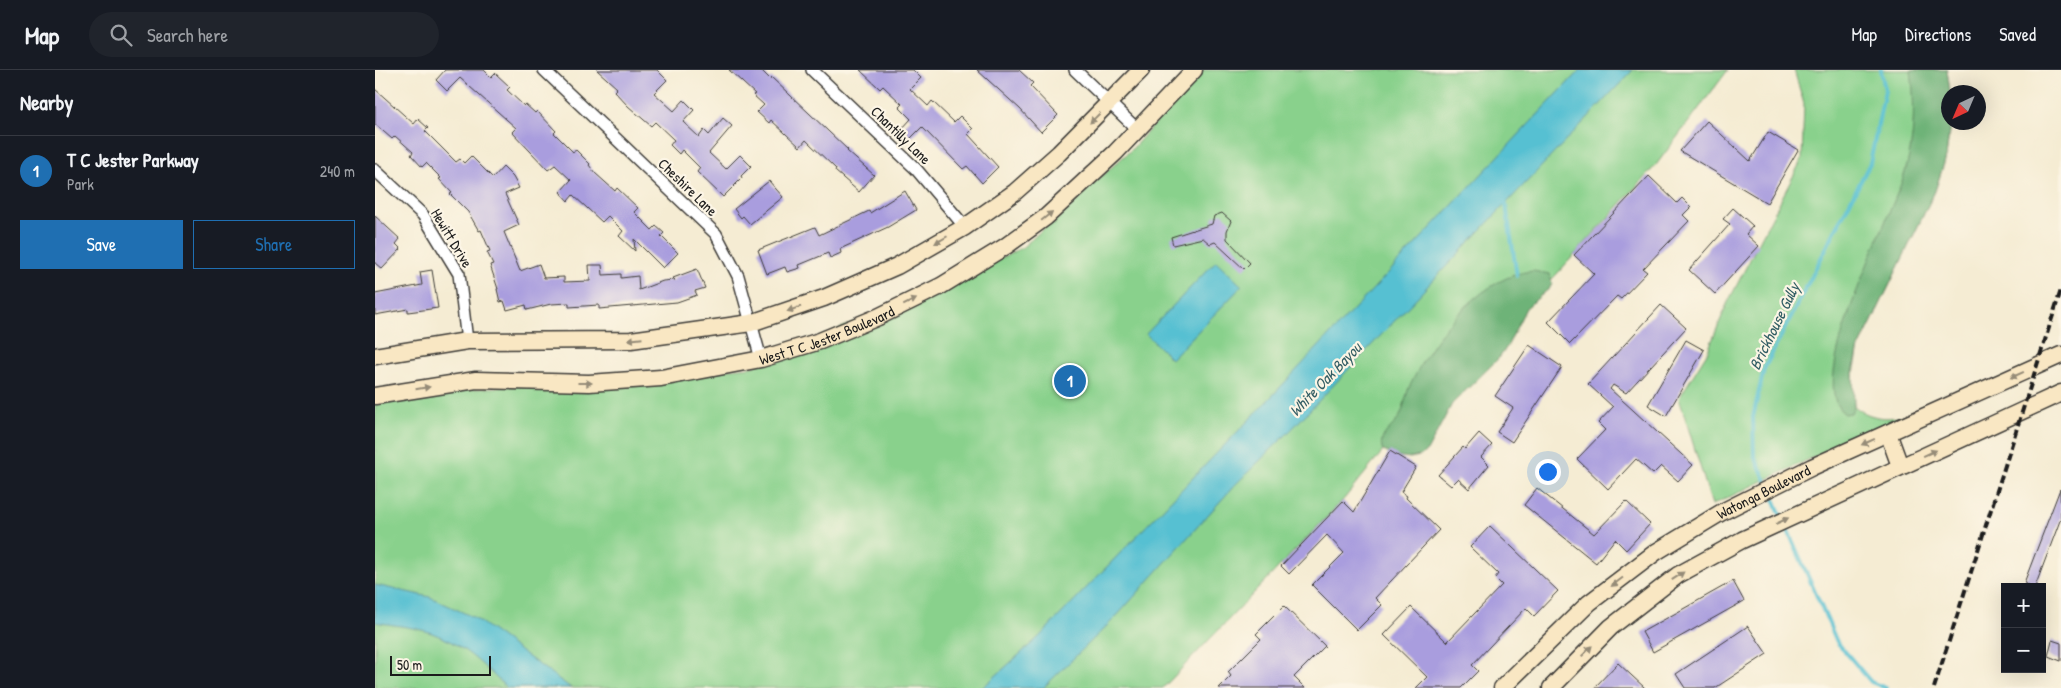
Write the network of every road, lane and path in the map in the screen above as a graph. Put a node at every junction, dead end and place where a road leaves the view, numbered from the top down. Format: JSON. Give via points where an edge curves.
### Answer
{"nodes":[{"id":1,"x":544,"y":70,"type":"edge"},
{"id":2,"x":812,"y":70,"type":"edge"},
{"id":3,"x":1075,"y":70,"type":"edge"},
{"id":4,"x":1141,"y":70,"type":"edge"},
{"id":5,"x":1194,"y":70,"type":"edge"},
{"id":6,"x":1110,"y":103,"type":"junction"},
{"id":7,"x":1138,"y":130,"type":"junction"},
{"id":8,"x":375,"y":170,"type":"edge"},
{"id":9,"x":965,"y":227,"type":"junction"},
{"id":10,"x":751,"y":323,"type":"junction"},
{"id":11,"x":467,"y":341,"type":"junction"},
{"id":12,"x":2061,"y":355,"type":"edge"},
{"id":13,"x":375,"y":356,"type":"edge"},
{"id":14,"x":761,"y":359,"type":"junction"},
{"id":15,"x":2061,"y":393,"type":"edge"},
{"id":16,"x":375,"y":396,"type":"edge"},
{"id":17,"x":1888,"y":433,"type":"junction"},
{"id":18,"x":1901,"y":466,"type":"junction"},
{"id":19,"x":1502,"y":688,"type":"edge"},
{"id":20,"x":1551,"y":688,"type":"edge"}],
"edges":[{"from":1,"to":10,"type":"street","name":"Cheshire Lane","via":[[716,234],[738,276]]},
{"from":2,"to":9,"type":"street","name":"Chantilly Lane","via":[[916,169]]},
{"from":3,"to":6,"type":"street"},
{"from":4,"to":6,"type":"main road"},
{"from":5,"to":7,"type":"main road","name":"West T C Jester Boulevard"},
{"from":6,"to":7,"type":"street"},
{"from":6,"to":9,"type":"main road","one_way":true,"via":[[1015,192]]},
{"from":14,"to":7,"type":"main road","name":"West T C Jester Boulevard","one_way":true,"via":[[820,341],[877,318],[941,286],[1046,217]]},
{"from":8,"to":11,"type":"street","name":"Hewitt Drive","via":[[423,215],[459,274]]},
{"from":9,"to":10,"type":"main road","one_way":true,"via":[[897,266],[824,298]]},
{"from":10,"to":11,"type":"main road","one_way":true,"via":[[631,340]]},
{"from":10,"to":14,"type":"street","name":"Cheshire Lane"},
{"from":11,"to":13,"type":"main road"},
{"from":12,"to":17,"type":"main road","name":"Watonga Boulevard","one_way":true},
{"from":16,"to":14,"type":"main road","name":"West T C Jester Boulevard","one_way":true,"via":[[477,380],[589,383],[661,378]]},
{"from":18,"to":15,"type":"main road","one_way":true},
{"from":17,"to":18,"type":"main road"},
{"from":17,"to":19,"type":"main road","name":"Watonga Boulevard","one_way":true,"via":[[1721,512],[1656,552],[1589,602]]},
{"from":20,"to":18,"type":"main road","one_way":true,"via":[[1611,627],[1678,575],[1742,540]]}]}
